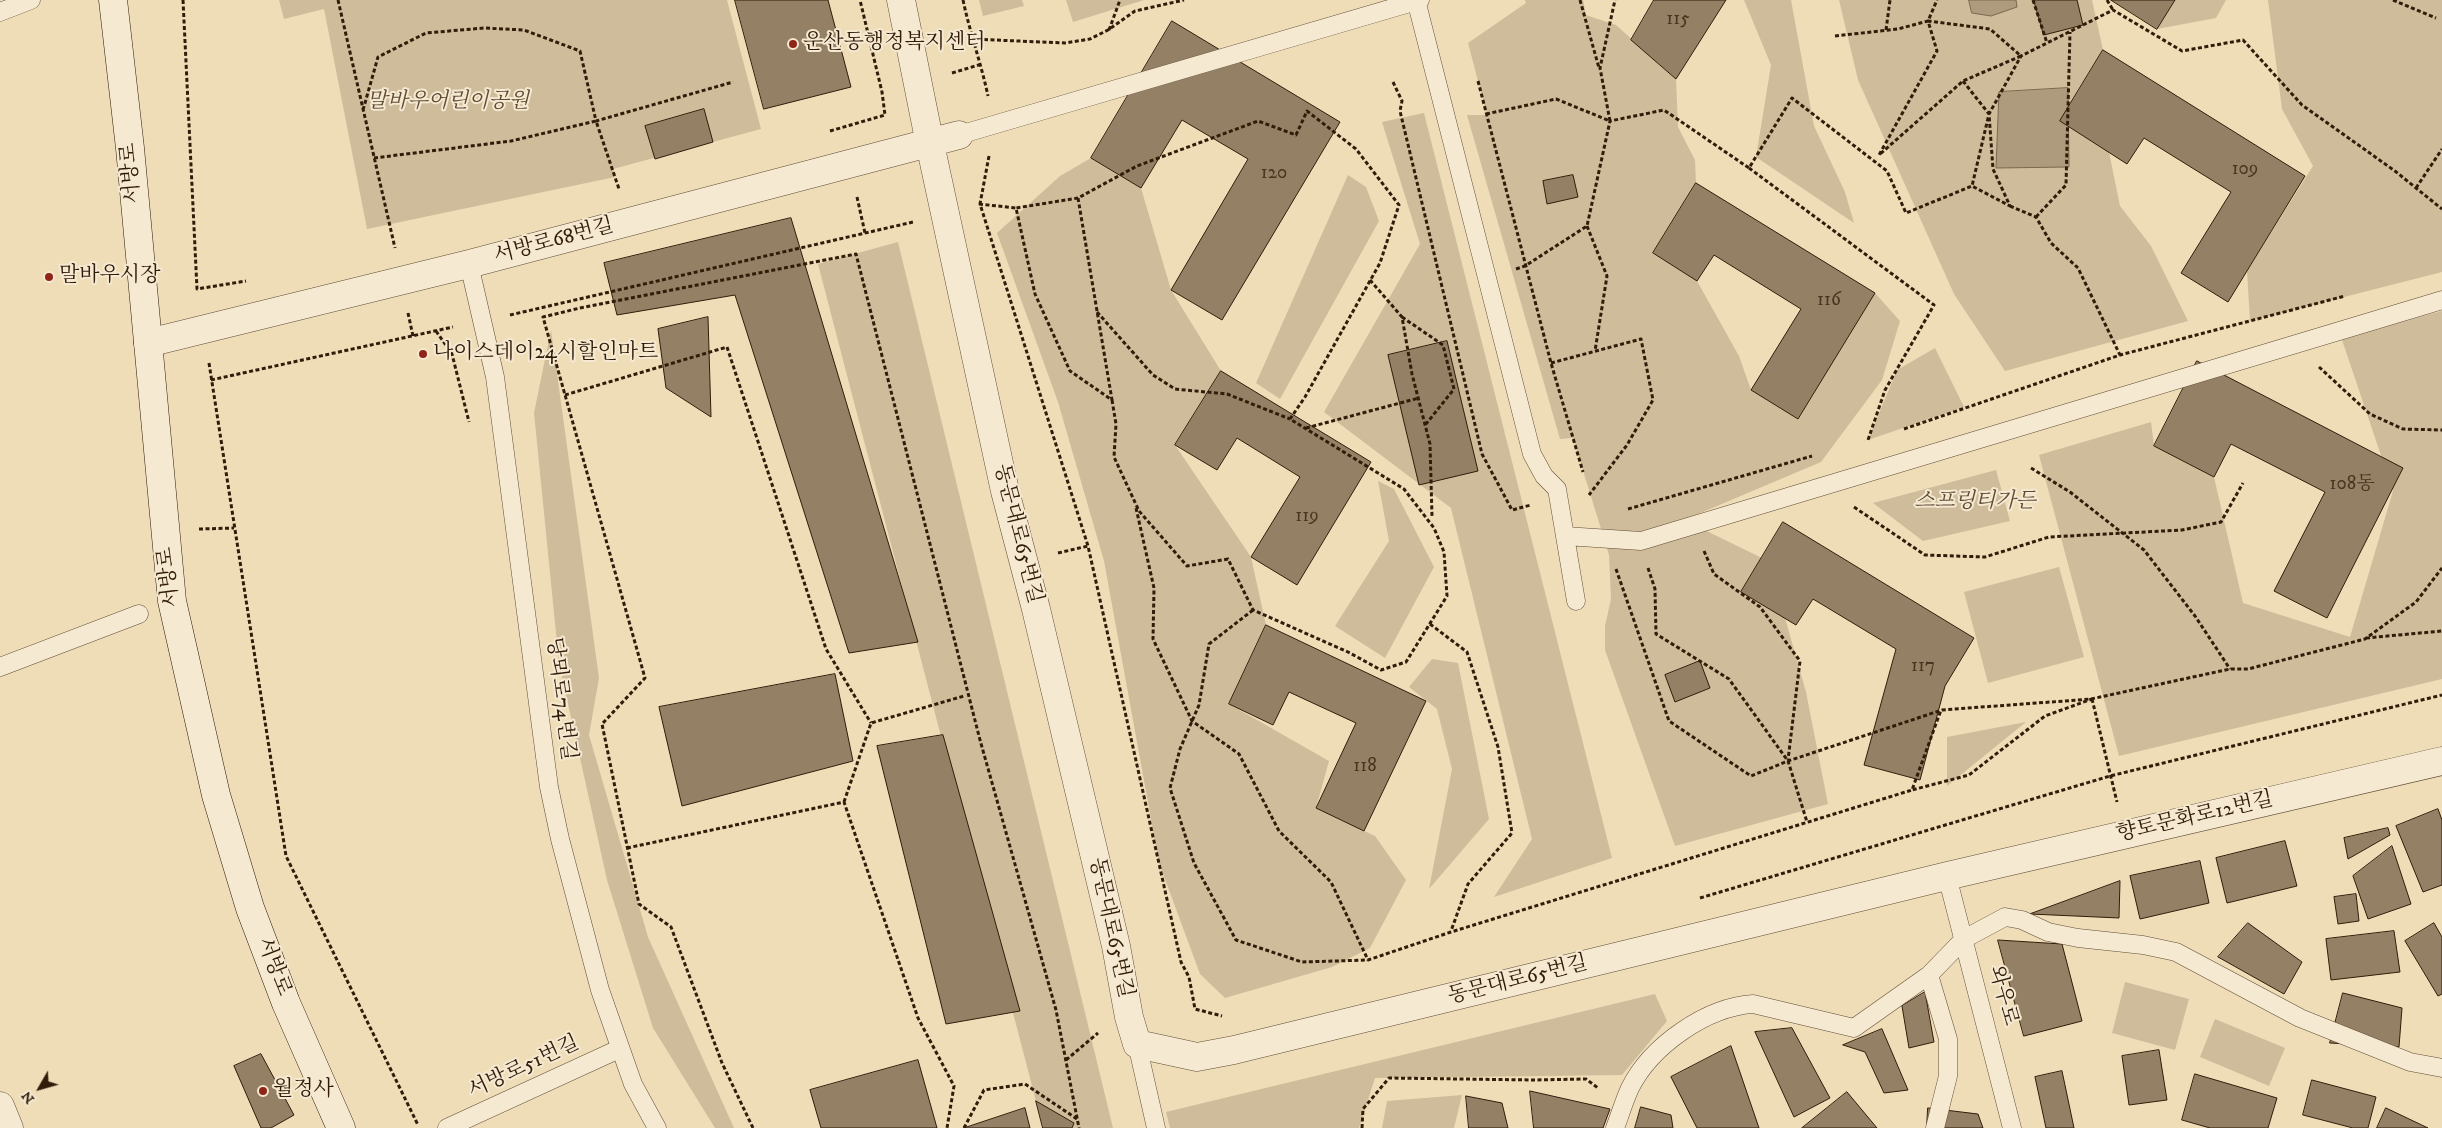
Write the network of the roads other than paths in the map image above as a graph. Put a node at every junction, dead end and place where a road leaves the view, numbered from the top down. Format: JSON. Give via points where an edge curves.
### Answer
{"nodes":[{"id":1,"x":32,"y":0,"type":"edge"},
{"id":2,"x":112,"y":0,"type":"edge"},
{"id":3,"x":902,"y":0,"type":"edge"},
{"id":4,"x":1416,"y":0,"type":"edge"},
{"id":5,"x":1420,"y":0,"type":"edge"},
{"id":6,"x":0,"y":12,"type":"edge"},
{"id":7,"x":958,"y":135,"type":"joint"},
{"id":8,"x":930,"y":144,"type":"junction"},
{"id":9,"x":469,"y":264,"type":"junction"},
{"id":10,"x":2442,"y":300,"type":"edge"},
{"id":11,"x":148,"y":343,"type":"junction"},
{"id":12,"x":1565,"y":536,"type":"junction"},
{"id":13,"x":1576,"y":601,"type":"dead end"},
{"id":14,"x":139,"y":614,"type":"dead end"},
{"id":15,"x":0,"y":667,"type":"edge"},
{"id":16,"x":2442,"y":761,"type":"edge"},
{"id":17,"x":1948,"y":876,"type":"junction"},
{"id":18,"x":1964,"y":939,"type":"junction"},
{"id":19,"x":1929,"y":975,"type":"junction"},
{"id":20,"x":1137,"y":1044,"type":"junction"},
{"id":21,"x":619,"y":1049,"type":"junction"},
{"id":22,"x":2442,"y":1068,"type":"edge"},
{"id":23,"x":0,"y":1106,"type":"edge"},
{"id":24,"x":9,"y":1128,"type":"edge"},
{"id":25,"x":341,"y":1128,"type":"edge"},
{"id":26,"x":447,"y":1128,"type":"edge"},
{"id":27,"x":657,"y":1128,"type":"edge"},
{"id":28,"x":1156,"y":1128,"type":"edge"},
{"id":29,"x":1615,"y":1128,"type":"edge"},
{"id":30,"x":1935,"y":1128,"type":"edge"},
{"id":31,"x":2012,"y":1128,"type":"edge"}],
"edges":[{"from":1,"to":6,"type":"lane"},
{"from":2,"to":11,"type":"street","name":"서방로"},
{"from":3,"to":8,"type":"street","name":"동문대로65번길"},
{"from":4,"to":5,"type":"lane"},
{"from":4,"to":7,"type":"lane"},
{"from":4,"to":12,"type":"lane","via":[[1532,454],[1544,476],[1557,489]]},
{"from":7,"to":8,"type":"street","name":"서방로68번길"},
{"from":8,"to":9,"type":"street","name":"서방로68번길"},
{"from":8,"to":20,"type":"street","name":"동문대로65번길","via":[[1005,491],[1038,618]]},
{"from":9,"to":11,"type":"street","name":"서방로68번길"},
{"from":9,"to":21,"type":"lane","name":"당뫼로74번길","via":[[495,377],[549,787],[600,990]]},
{"from":10,"to":12,"type":"lane","via":[[1641,541]]},
{"from":11,"to":25,"type":"street","name":"서방로","via":[[172,601],[216,794],[250,908],[286,1003]]},
{"from":12,"to":13,"type":"lane"},
{"from":14,"to":15,"type":"lane"},
{"from":16,"to":17,"type":"street","name":"향토문화로12번길"},
{"from":17,"to":18,"type":"lane","name":"와우로"},
{"from":17,"to":20,"type":"street","name":"동문대로65번길","via":[[1234,1050],[1197,1057]]},
{"from":18,"to":19,"type":"lane"},
{"from":18,"to":22,"type":"lane","via":[[2005,917],[2022,920],[2048,932],[2176,952],[2300,1018],[2410,1062]]},
{"from":18,"to":31,"type":"lane","name":"와우로"},
{"from":19,"to":29,"type":"lane","via":[[1854,1028],[1753,1004],[1720,1010],[1666,1043],[1648,1062],[1630,1087]]},
{"from":19,"to":30,"type":"lane","via":[[1948,1039],[1948,1076]]},
{"from":20,"to":28,"type":"lane"},
{"from":21,"to":26,"type":"lane","name":"서방로51번길"},
{"from":21,"to":27,"type":"lane","name":"당뫼로74번길","via":[[633,1084]]},
{"from":23,"to":24,"type":"street"}]}
